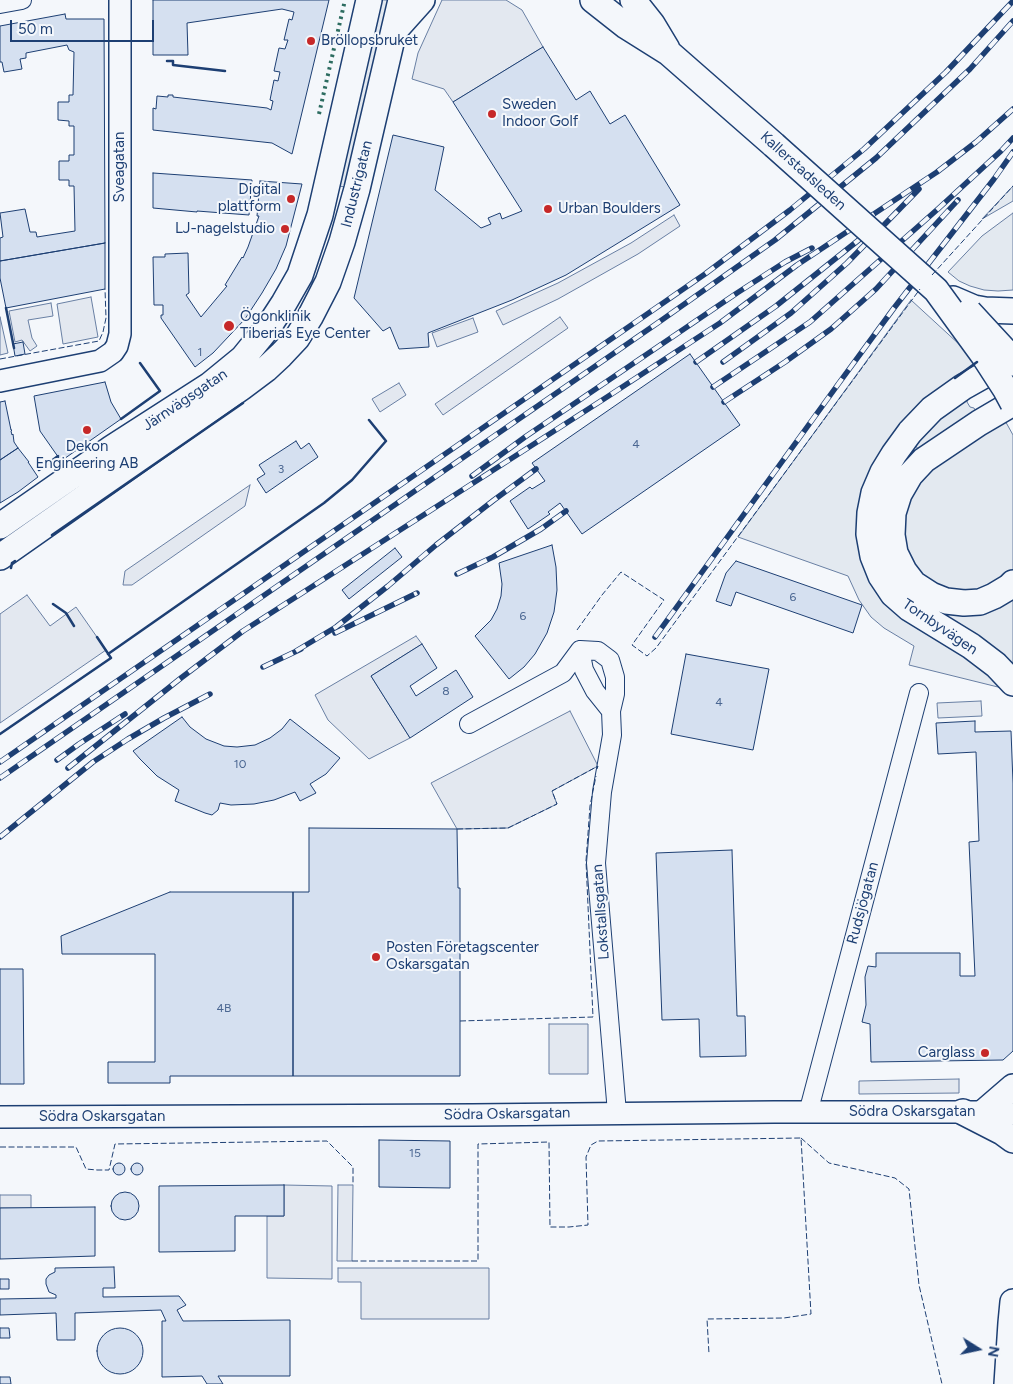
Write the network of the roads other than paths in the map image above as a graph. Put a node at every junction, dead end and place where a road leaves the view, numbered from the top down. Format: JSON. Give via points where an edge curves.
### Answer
{"nodes":[{"id":1,"x":22,"y":0,"type":"edge"},
{"id":2,"x":120,"y":0,"type":"edge"},
{"id":3,"x":369,"y":0,"type":"edge"},
{"id":4,"x":402,"y":0,"type":"edge"},
{"id":5,"x":422,"y":0,"type":"edge"},
{"id":6,"x":593,"y":0,"type":"edge"},
{"id":7,"x":633,"y":0,"type":"edge"},
{"id":8,"x":0,"y":4,"type":"edge"},
{"id":9,"x":394,"y":30,"type":"junction"},
{"id":10,"x":670,"y":53,"type":"junction"},
{"id":11,"x":331,"y":169,"type":"joint"},
{"id":12,"x":936,"y":290,"type":"junction"},
{"id":13,"x":960,"y":303,"type":"junction"},
{"id":14,"x":1013,"y":312,"type":"edge"},
{"id":15,"x":282,"y":355,"type":"joint"},
{"id":16,"x":1013,"y":359,"type":"edge"},
{"id":17,"x":1013,"y":363,"type":"edge"},
{"id":18,"x":0,"y":381,"type":"edge"},
{"id":19,"x":1013,"y":403,"type":"edge"},
{"id":20,"x":0,"y":526,"type":"edge"},
{"id":21,"x":0,"y":556,"type":"edge"},
{"id":22,"x":1013,"y":583,"type":"edge"},
{"id":23,"x":580,"y":650,"type":"junction"},
{"id":24,"x":1013,"y":683,"type":"edge"},
{"id":25,"x":919,"y":693,"type":"dead end"},
{"id":26,"x":611,"y":711,"type":"junction"},
{"id":27,"x":469,"y":724,"type":"dead end"},
{"id":28,"x":1013,"y":1087,"type":"edge"},
{"id":29,"x":973,"y":1112,"type":"junction"},
{"id":30,"x":617,"y":1113,"type":"junction"},
{"id":31,"x":808,"y":1113,"type":"junction"},
{"id":32,"x":1013,"y":1114,"type":"edge"},
{"id":33,"x":0,"y":1117,"type":"edge"},
{"id":34,"x":1013,"y":1140,"type":"edge"},
{"id":35,"x":1013,"y":1302,"type":"edge"},
{"id":36,"x":1007,"y":1384,"type":"edge"}],
"edges":[{"from":1,"to":8,"type":"street"},
{"from":2,"to":18,"type":"street","name":"Sveagatan","via":[[120,334],[117,346],[100,360]]},
{"from":3,"to":11,"type":"main road","name":"Industrigatan"},
{"from":4,"to":9,"type":"main road","name":"Industrigatan"},
{"from":5,"to":9,"type":"main road"},
{"from":6,"to":10,"type":"main road","name":"Kallerstadsleden","via":[[626,26]]},
{"from":7,"to":10,"type":"main road","name":"Kallerstadsleden"},
{"from":9,"to":15,"type":"main road","name":"Industrigatan","via":[[342,242],[328,282],[310,317]]},
{"from":10,"to":12,"type":"main road","name":"Kallerstadsleden","bridge":true},
{"from":11,"to":20,"type":"main road","name":"Järnvägsgatan","via":[[300,275],[269,326],[243,358],[210,386],[112,448]]},
{"from":12,"to":13,"type":"main road","name":"Kallerstadsleden"},
{"from":12,"to":19,"type":"main road","name":"Kallerstadsleden","bridge":true,"via":[[984,356]]},
{"from":13,"to":14,"type":"main road","via":[[985,310]]},
{"from":13,"to":17,"type":"main road","name":"Kallerstadsleden","bridge":true},
{"from":15,"to":21,"type":"main road","name":"Järnvägsgatan","via":[[222,402]]},
{"from":16,"to":24,"type":"main road","name":"Tornbyvägen","via":[[955,393],[910,432],[883,472],[874,493],[869,534],[880,576],[893,594],[909,608],[971,646]]},
{"from":19,"to":22,"type":"main road","name":"Tornbyvägen","via":[[919,465],[899,494],[893,513],[892,535],[895,553],[914,584],[946,601],[980,602]]},
{"from":23,"to":26,"type":"street","via":[[584,670]]},
{"from":23,"to":26,"type":"street","name":"Lokstallsgatan","via":[[598,650],[610,660],[615,677]]},
{"from":23,"to":27,"type":"street","via":[[563,673]]},
{"from":25,"to":31,"type":"street","name":"Rudsjögatan"},
{"from":26,"to":30,"type":"street","name":"Lokstallsgatan","via":[[612,735],[602,792],[596,863]]},
{"from":28,"to":29,"type":"main road"},
{"from":29,"to":31,"type":"street","name":"Södra Oskarsgatan"},
{"from":29,"to":32,"type":"street","name":"Södra Oskarsgatan"},
{"from":29,"to":34,"type":"main road"},
{"from":30,"to":31,"type":"street","name":"Södra Oskarsgatan"},
{"from":30,"to":33,"type":"street","name":"Södra Oskarsgatan"},
{"from":35,"to":36,"type":"main road"}]}
